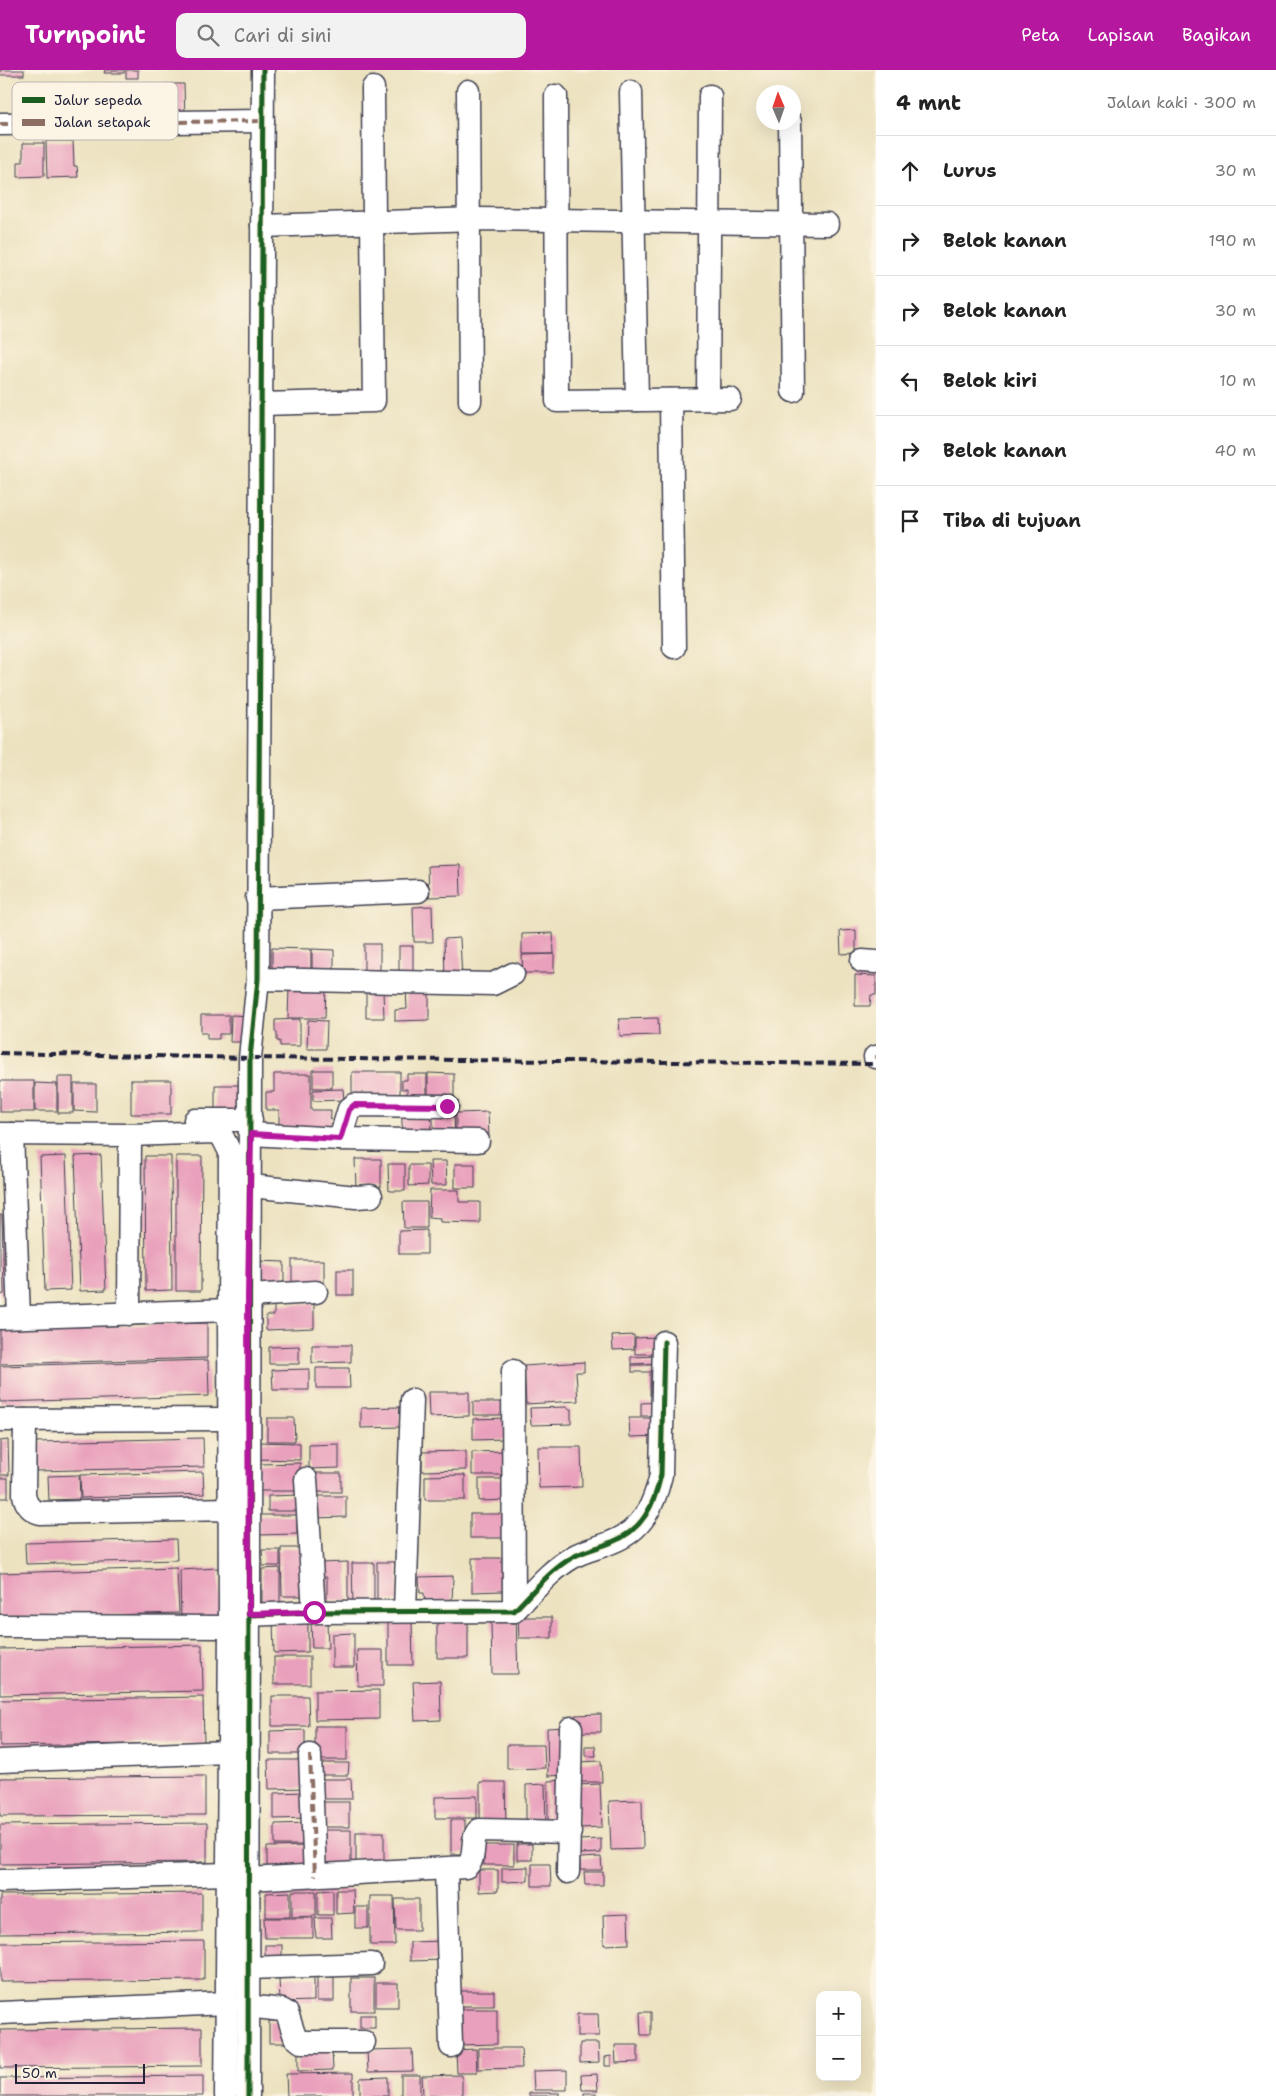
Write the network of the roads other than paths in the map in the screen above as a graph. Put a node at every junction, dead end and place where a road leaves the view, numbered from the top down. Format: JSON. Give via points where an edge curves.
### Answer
{"nodes":[{"id":1,"x":263,"y":70,"type":"edge"},
{"id":2,"x":373,"y":88,"type":"dead end"},
{"id":3,"x":468,"y":91,"type":"dead end"},
{"id":4,"x":631,"y":92,"type":"dead end"},
{"id":5,"x":556,"y":96,"type":"dead end"},
{"id":6,"x":710,"y":96,"type":"dead end"},
{"id":7,"x":263,"y":121,"type":"junction"},
{"id":8,"x":178,"y":122,"type":"edge"},
{"id":9,"x":790,"y":130,"type":"edge"},
{"id":10,"x":470,"y":219,"type":"junction"},
{"id":11,"x":556,"y":220,"type":"junction"},
{"id":12,"x":634,"y":221,"type":"junction"},
{"id":13,"x":373,"y":222,"type":"junction"},
{"id":14,"x":710,"y":222,"type":"junction"},
{"id":15,"x":790,"y":223,"type":"junction"},
{"id":16,"x":827,"y":224,"type":"dead end"},
{"id":17,"x":262,"y":226,"type":"junction"},
{"id":18,"x":793,"y":391,"type":"dead end"},
{"id":19,"x":637,"y":400,"type":"junction"},
{"id":20,"x":671,"y":400,"type":"junction"},
{"id":21,"x":470,"y":401,"type":"dead end"},
{"id":22,"x":261,"y":404,"type":"junction"},
{"id":23,"x":674,"y":647,"type":"dead end"},
{"id":24,"x":418,"y":891,"type":"dead end"},
{"id":25,"x":257,"y":898,"type":"junction"},
{"id":26,"x":513,"y":974,"type":"dead end"},
{"id":27,"x":258,"y":979,"type":"junction"},
{"id":28,"x":447,"y":1106,"type":"dead end"},
{"id":29,"x":251,"y":1127,"type":"junction"},
{"id":30,"x":4,"y":1129,"type":"edge"},
{"id":31,"x":130,"y":1135,"type":"junction"},
{"id":32,"x":340,"y":1139,"type":"junction"},
{"id":33,"x":478,"y":1141,"type":"dead end"},
{"id":34,"x":251,"y":1186,"type":"junction"},
{"id":35,"x":371,"y":1196,"type":"dead end"},
{"id":36,"x":316,"y":1292,"type":"dead end"},
{"id":37,"x":248,"y":1296,"type":"junction"},
{"id":38,"x":228,"y":1310,"type":"junction"},
{"id":39,"x":129,"y":1314,"type":"junction"},
{"id":40,"x":9,"y":1318,"type":"edge"},
{"id":41,"x":664,"y":1342,"type":"dead end"},
{"id":42,"x":513,"y":1371,"type":"dead end"},
{"id":43,"x":412,"y":1400,"type":"dead end"},
{"id":44,"x":229,"y":1419,"type":"junction"},
{"id":45,"x":0,"y":1420,"type":"edge"},
{"id":46,"x":25,"y":1420,"type":"junction"},
{"id":47,"x":306,"y":1479,"type":"dead end"},
{"id":48,"x":230,"y":1510,"type":"junction"},
{"id":49,"x":405,"y":1611,"type":"junction"},
{"id":50,"x":514,"y":1611,"type":"junction"},
{"id":51,"x":314,"y":1612,"type":"junction"},
{"id":52,"x":249,"y":1614,"type":"junction"},
{"id":53,"x":0,"y":1626,"type":"edge"},
{"id":54,"x":230,"y":1627,"type":"junction"},
{"id":55,"x":571,"y":1728,"type":"dead end"},
{"id":56,"x":228,"y":1752,"type":"junction"},
{"id":57,"x":310,"y":1755,"type":"dead end"},
{"id":58,"x":0,"y":1761,"type":"edge"},
{"id":59,"x":570,"y":1832,"type":"junction"},
{"id":60,"x":446,"y":1869,"type":"junction"},
{"id":61,"x":568,"y":1872,"type":"dead end"},
{"id":62,"x":238,"y":1876,"type":"junction"},
{"id":63,"x":315,"y":1876,"type":"junction"},
{"id":64,"x":0,"y":1881,"type":"edge"},
{"id":65,"x":371,"y":1964,"type":"dead end"},
{"id":66,"x":248,"y":1968,"type":"junction"},
{"id":67,"x":237,"y":2005,"type":"junction"},
{"id":68,"x":0,"y":2013,"type":"edge"},
{"id":69,"x":364,"y":2042,"type":"dead end"},
{"id":70,"x":451,"y":2046,"type":"dead end"},
{"id":71,"x":226,"y":2096,"type":"edge"},
{"id":72,"x":248,"y":2096,"type":"edge"}],
"edges":[{"from":1,"to":7,"type":"street"},
{"from":2,"to":13,"type":"street"},
{"from":3,"to":10,"type":"street"},
{"from":4,"to":12,"type":"street"},
{"from":5,"to":11,"type":"street"},
{"from":6,"to":14,"type":"street"},
{"from":7,"to":8,"type":"street"},
{"from":7,"to":17,"type":"street"},
{"from":9,"to":15,"type":"street"},
{"from":10,"to":11,"type":"street"},
{"from":10,"to":13,"type":"street"},
{"from":10,"to":21,"type":"street"},
{"from":11,"to":12,"type":"street"},
{"from":11,"to":19,"type":"street","via":[[557,401]]},
{"from":12,"to":14,"type":"street"},
{"from":12,"to":19,"type":"street"},
{"from":13,"to":17,"type":"street"},
{"from":13,"to":22,"type":"street","via":[[374,401]]},
{"from":14,"to":15,"type":"street"},
{"from":14,"to":20,"type":"street","via":[[719,399]]},
{"from":15,"to":16,"type":"street"},
{"from":15,"to":18,"type":"street"},
{"from":17,"to":22,"type":"street"},
{"from":19,"to":20,"type":"street"},
{"from":20,"to":23,"type":"street"},
{"from":22,"to":25,"type":"street"},
{"from":24,"to":25,"type":"street"},
{"from":25,"to":27,"type":"street"},
{"from":26,"to":27,"type":"street","via":[[493,984]]},
{"from":27,"to":29,"type":"street","via":[[250,1058]]},
{"from":28,"to":32,"type":"street","via":[[354,1105],[349,1110]]},
{"from":29,"to":30,"type":"street"},
{"from":29,"to":32,"type":"street"},
{"from":29,"to":34,"type":"street"},
{"from":30,"to":31,"type":"street"},
{"from":30,"to":40,"type":"street"},
{"from":31,"to":38,"type":"street","via":[[214,1132],[227,1144],[230,1152]]},
{"from":31,"to":39,"type":"street"},
{"from":32,"to":33,"type":"street"},
{"from":34,"to":35,"type":"street"},
{"from":34,"to":37,"type":"street"},
{"from":36,"to":37,"type":"street"},
{"from":37,"to":52,"type":"street"},
{"from":38,"to":39,"type":"street"},
{"from":38,"to":44,"type":"street"},
{"from":39,"to":40,"type":"street"},
{"from":41,"to":50,"type":"street","via":[[661,1475],[648,1514],[628,1535],[584,1551],[556,1568]]},
{"from":42,"to":50,"type":"street"},
{"from":43,"to":49,"type":"street"},
{"from":44,"to":46,"type":"street"},
{"from":44,"to":48,"type":"street"},
{"from":45,"to":46,"type":"street"},
{"from":46,"to":48,"type":"street","via":[[24,1495],[33,1511]]},
{"from":47,"to":51,"type":"street"},
{"from":48,"to":54,"type":"street"},
{"from":49,"to":50,"type":"street"},
{"from":49,"to":51,"type":"street"},
{"from":51,"to":52,"type":"street"},
{"from":52,"to":62,"type":"street"},
{"from":53,"to":54,"type":"street"},
{"from":54,"to":56,"type":"street"},
{"from":55,"to":59,"type":"street"},
{"from":56,"to":58,"type":"street"},
{"from":56,"to":62,"type":"street"},
{"from":57,"to":63,"type":"street"},
{"from":59,"to":60,"type":"street","via":[[479,1830],[475,1834],[468,1866]]},
{"from":59,"to":61,"type":"street"},
{"from":60,"to":63,"type":"street"},
{"from":60,"to":70,"type":"street"},
{"from":62,"to":63,"type":"street"},
{"from":62,"to":64,"type":"street"},
{"from":62,"to":66,"type":"street"},
{"from":62,"to":67,"type":"street"},
{"from":65,"to":66,"type":"street"},
{"from":66,"to":67,"type":"street"},
{"from":67,"to":68,"type":"street"},
{"from":67,"to":69,"type":"street","via":[[282,2010],[287,2013],[295,2037],[301,2042]]},
{"from":67,"to":71,"type":"street"},
{"from":67,"to":72,"type":"street"}]}
